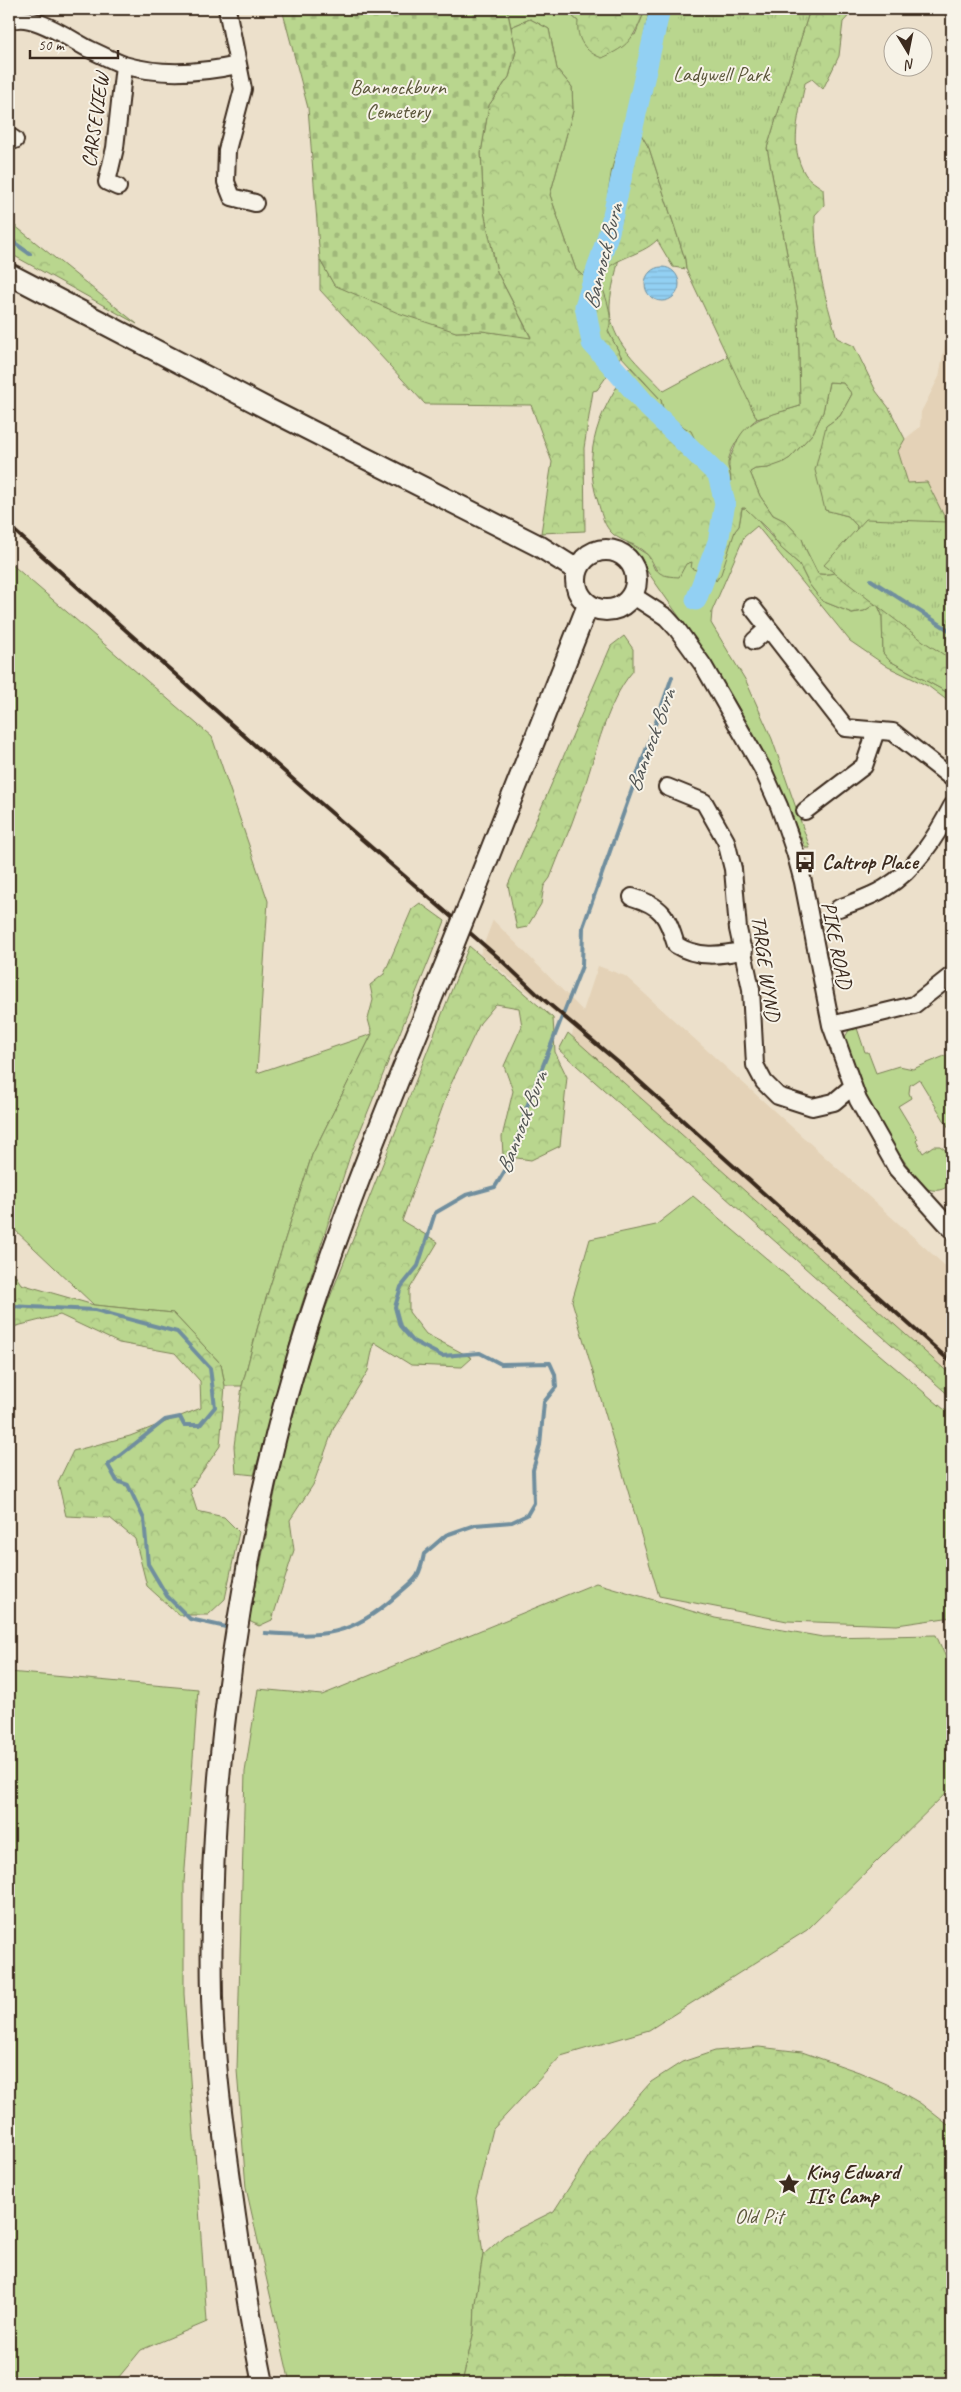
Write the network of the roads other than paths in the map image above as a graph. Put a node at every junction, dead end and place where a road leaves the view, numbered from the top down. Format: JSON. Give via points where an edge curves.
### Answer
{"nodes":[{"id":1,"x":228,"y":9,"type":"edge"},
{"id":2,"x":9,"y":22,"type":"edge"},
{"id":3,"x":124,"y":65,"type":"junction"},
{"id":4,"x":238,"y":65,"type":"junction"},
{"id":5,"x":107,"y":182,"type":"dead end"},
{"id":6,"x":255,"y":203,"type":"dead end"},
{"id":7,"x":9,"y":274,"type":"edge"},
{"id":8,"x":583,"y":562,"type":"junction"},
{"id":9,"x":632,"y":595,"type":"junction"},
{"id":10,"x":594,"y":607,"type":"junction"},
{"id":11,"x":752,"y":607,"type":"dead end"},
{"id":12,"x":767,"y":629,"type":"junction"},
{"id":13,"x":754,"y":641,"type":"dead end"},
{"id":14,"x":876,"y":731,"type":"junction"},
{"id":15,"x":952,"y":778,"type":"edge"},
{"id":16,"x":667,"y":787,"type":"dead end"},
{"id":17,"x":952,"y":806,"type":"edge"},
{"id":18,"x":805,"y":811,"type":"dead end"},
{"id":19,"x":632,"y":897,"type":"dead end"},
{"id":20,"x":839,"y":908,"type":"dead end"},
{"id":21,"x":744,"y":950,"type":"junction"},
{"id":22,"x":952,"y":975,"type":"edge"},
{"id":23,"x":831,"y":1025,"type":"junction"},
{"id":24,"x":853,"y":1086,"type":"junction"},
{"id":25,"x":952,"y":1230,"type":"edge"},
{"id":26,"x":263,"y":2383,"type":"edge"}],
"edges":[{"from":1,"to":4,"type":"street"},
{"from":2,"to":3,"type":"street","name":"CARSEVIEW","via":[[35,21]]},
{"from":3,"to":4,"type":"street","name":"CARSEVIEW","via":[[186,73]]},
{"from":3,"to":5,"type":"street","name":"CARSEVIEW","via":[[116,148]]},
{"from":4,"to":6,"type":"street","via":[[243,89],[227,150],[226,182],[232,197]]},
{"from":7,"to":8,"type":"main road","via":[[538,546]]},
{"from":8,"to":9,"type":"main road","via":[[602,550],[611,550],[628,559],[636,576]]},
{"from":8,"to":10,"type":"main road","via":[[577,589]]},
{"from":9,"to":10,"type":"main road","via":[[618,608]]},
{"from":9,"to":23,"type":"street","name":"PIKE ROAD","via":[[666,617],[703,665],[736,719],[776,799],[803,882]]},
{"from":10,"to":26,"type":"main road","bridge":true,"via":[[569,657],[365,1162],[307,1329],[276,1434],[246,1565],[220,1749],[213,1859],[212,1999],[219,2099],[240,2251]]},
{"from":11,"to":12,"type":"street"},
{"from":12,"to":13,"type":"street"},
{"from":12,"to":14,"type":"street","via":[[846,728]]},
{"from":14,"to":15,"type":"street","via":[[893,732]]},
{"from":14,"to":18,"type":"street","via":[[864,766]]},
{"from":16,"to":21,"type":"street","name":"TARGE WYND","via":[[704,802],[726,841],[734,869],[738,929]]},
{"from":17,"to":20,"type":"street","via":[[934,840],[901,877],[883,889]]},
{"from":19,"to":21,"type":"street","via":[[650,902],[662,911],[676,945],[689,953],[722,955]]},
{"from":21,"to":24,"type":"street","name":"TARGE WYND","via":[[751,989],[755,1065],[764,1082],[778,1096],[812,1107],[834,1102]]},
{"from":22,"to":23,"type":"street","via":[[914,1005]]},
{"from":23,"to":24,"type":"street","name":"PIKE ROAD"},
{"from":24,"to":25,"type":"street","name":"PIKE ROAD","via":[[897,1169]]}]}
